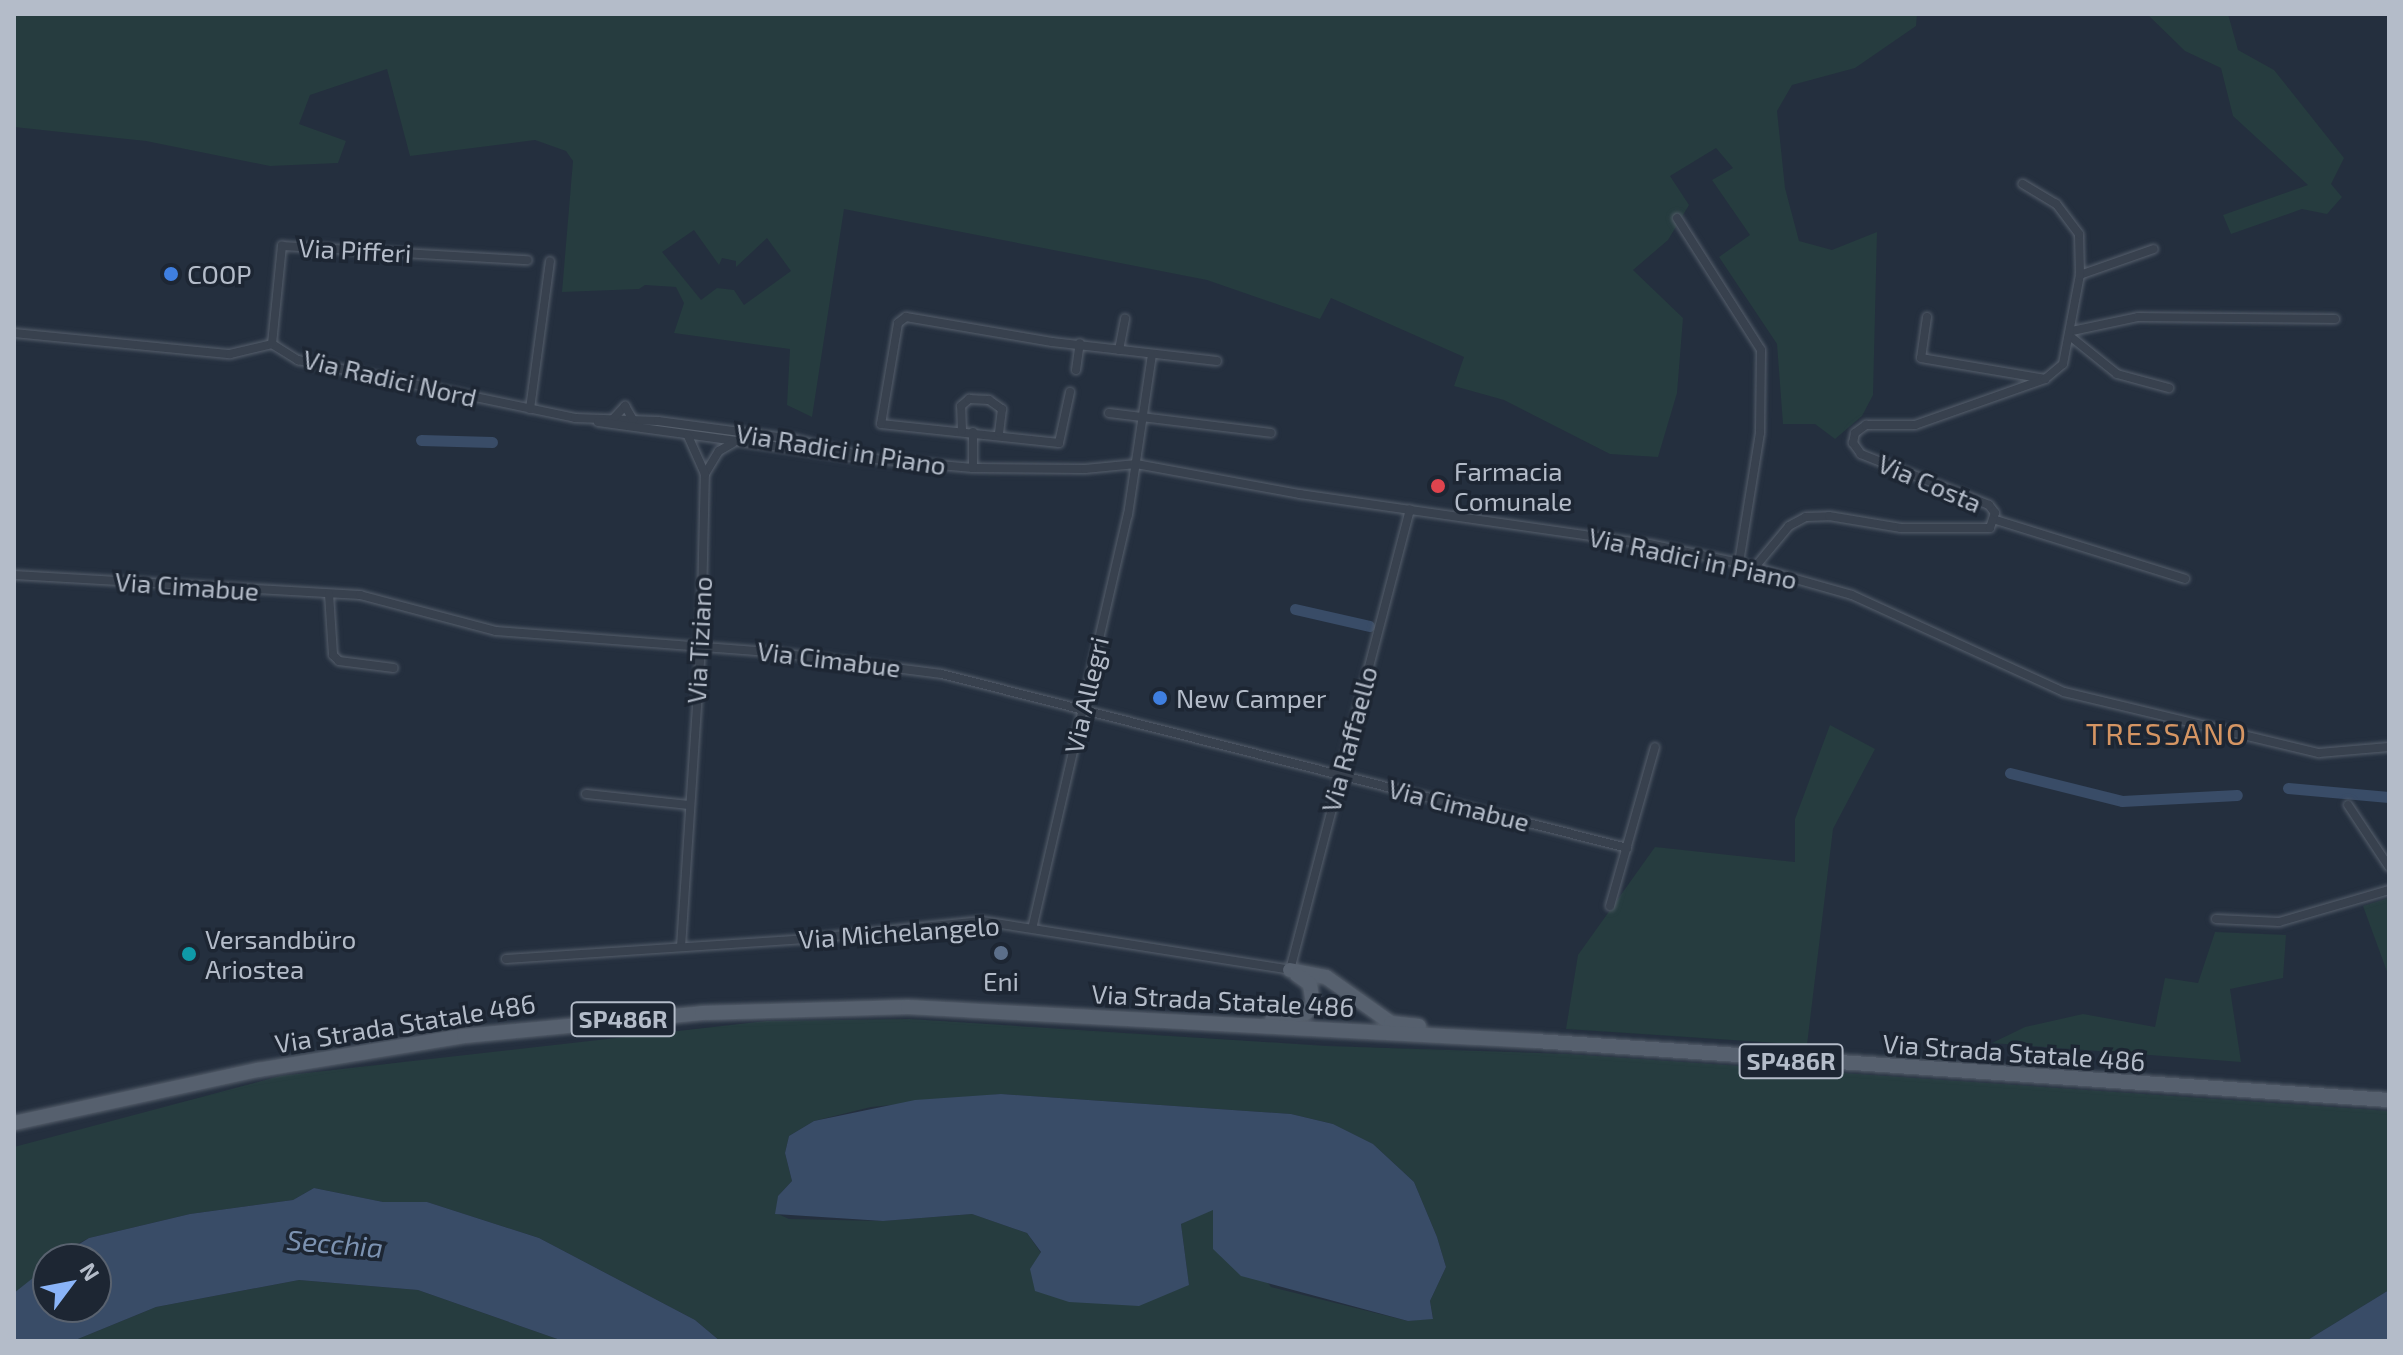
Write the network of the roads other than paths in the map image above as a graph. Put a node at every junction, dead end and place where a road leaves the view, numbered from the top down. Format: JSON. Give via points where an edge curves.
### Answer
{"nodes":[{"id":1,"x":2023,"y":184,"type":"dead end"},
{"id":2,"x":1677,"y":218,"type":"dead end"},
{"id":3,"x":2154,"y":249,"type":"dead end"},
{"id":4,"x":528,"y":260,"type":"dead end"},
{"id":5,"x":550,"y":261,"type":"dead end"},
{"id":6,"x":2080,"y":275,"type":"junction"},
{"id":7,"x":1927,"y":317,"type":"dead end"},
{"id":8,"x":1125,"y":319,"type":"dead end"},
{"id":9,"x":2335,"y":319,"type":"dead end"},
{"id":10,"x":14,"y":333,"type":"edge"},
{"id":11,"x":2072,"y":334,"type":"junction"},
{"id":12,"x":1080,"y":343,"type":"junction"},
{"id":13,"x":272,"y":344,"type":"junction"},
{"id":14,"x":1119,"y":350,"type":"junction"},
{"id":15,"x":1152,"y":355,"type":"junction"},
{"id":16,"x":1217,"y":361,"type":"dead end"},
{"id":17,"x":1076,"y":370,"type":"dead end"},
{"id":18,"x":2045,"y":379,"type":"junction"},
{"id":19,"x":2169,"y":388,"type":"dead end"},
{"id":20,"x":1070,"y":392,"type":"dead end"},
{"id":21,"x":530,"y":409,"type":"junction"},
{"id":22,"x":1109,"y":413,"type":"dead end"},
{"id":23,"x":1143,"y":417,"type":"junction"},
{"id":24,"x":612,"y":420,"type":"junction"},
{"id":25,"x":633,"y":420,"type":"junction"},
{"id":26,"x":597,"y":421,"type":"junction"},
{"id":27,"x":710,"y":428,"type":"joint"},
{"id":28,"x":646,"y":431,"type":"junction"},
{"id":29,"x":962,"y":431,"type":"junction"},
{"id":30,"x":973,"y":432,"type":"junction"},
{"id":31,"x":999,"y":433,"type":"junction"},
{"id":32,"x":1271,"y":433,"type":"dead end"},
{"id":33,"x":688,"y":436,"type":"junction"},
{"id":34,"x":734,"y":443,"type":"junction"},
{"id":35,"x":874,"y":459,"type":"junction"},
{"id":36,"x":1136,"y":464,"type":"junction"},
{"id":37,"x":973,"y":468,"type":"junction"},
{"id":38,"x":705,"y":474,"type":"junction"},
{"id":39,"x":1410,"y":509,"type":"junction"},
{"id":40,"x":1996,"y":520,"type":"junction"},
{"id":41,"x":1739,"y":563,"type":"junction"},
{"id":42,"x":1755,"y":567,"type":"junction"},
{"id":43,"x":14,"y":575,"type":"edge"},
{"id":44,"x":2185,"y":579,"type":"dead end"},
{"id":45,"x":329,"y":594,"type":"junction"},
{"id":46,"x":701,"y":645,"type":"junction"},
{"id":47,"x":394,"y":668,"type":"dead end"},
{"id":48,"x":1083,"y":709,"type":"junction"},
{"id":49,"x":1655,"y":747,"type":"dead end"},
{"id":50,"x":2389,"y":747,"type":"edge"},
{"id":51,"x":1338,"y":774,"type":"junction"},
{"id":52,"x":586,"y":794,"type":"dead end"},
{"id":53,"x":689,"y":805,"type":"junction"},
{"id":54,"x":2348,"y":805,"type":"dead end"},
{"id":55,"x":1627,"y":848,"type":"junction"},
{"id":56,"x":2389,"y":867,"type":"edge"},
{"id":57,"x":2389,"y":890,"type":"edge"},
{"id":58,"x":1610,"y":906,"type":"dead end"},
{"id":59,"x":2216,"y":919,"type":"dead end"},
{"id":60,"x":1033,"y":925,"type":"junction"},
{"id":61,"x":681,"y":947,"type":"junction"},
{"id":62,"x":506,"y":959,"type":"dead end"},
{"id":63,"x":1290,"y":970,"type":"junction"},
{"id":64,"x":1193,"y":1023,"type":"junction"},
{"id":65,"x":1477,"y":1038,"type":"junction"},
{"id":66,"x":2389,"y":1100,"type":"edge"},
{"id":67,"x":62,"y":1112,"type":"junction"},
{"id":68,"x":14,"y":1116,"type":"edge"},
{"id":69,"x":14,"y":1123,"type":"edge"},
{"id":70,"x":14,"y":1132,"type":"edge"}],
"edges":[{"from":1,"to":6,"type":"street","via":[[2071,217],[2079,234]]},
{"from":2,"to":41,"type":"street","via":[[1761,350],[1760,433]]},
{"from":3,"to":6,"type":"street"},
{"from":4,"to":13,"type":"street","name":"Via Pifferi","via":[[282,246]]},
{"from":5,"to":21,"type":"street"},
{"from":6,"to":11,"type":"street"},
{"from":7,"to":18,"type":"street","via":[[1921,358]]},
{"from":8,"to":14,"type":"street"},
{"from":9,"to":11,"type":"street","via":[[2138,317]]},
{"from":10,"to":13,"type":"street","name":"Via Radici Nord","via":[[230,354]]},
{"from":11,"to":18,"type":"street","via":[[2063,364]]},
{"from":11,"to":19,"type":"street","via":[[2117,374]]},
{"from":12,"to":14,"type":"street"},
{"from":12,"to":17,"type":"street"},
{"from":12,"to":29,"type":"street","via":[[900,320],[881,424]]},
{"from":13,"to":21,"type":"street","name":"Via Radici Nord","via":[[298,360]]},
{"from":14,"to":15,"type":"street"},
{"from":15,"to":16,"type":"street"},
{"from":15,"to":23,"type":"street","name":"Via Allegri"},
{"from":18,"to":40,"type":"street","name":"Via Costa","via":[[1915,425],[1866,425],[1855,433],[1853,443],[1861,454],[1989,505]]},
{"from":20,"to":31,"type":"street","name":"Via Radici in Piano","via":[[1059,443]]},
{"from":21,"to":26,"type":"street","name":"Via Radici Nord"},
{"from":22,"to":23,"type":"street"},
{"from":23,"to":32,"type":"street"},
{"from":23,"to":36,"type":"street","name":"Via Allegri"},
{"from":24,"to":25,"type":"street","name":"Via Radici Nord"},
{"from":24,"to":25,"type":"street","via":[[625,406]]},
{"from":24,"to":26,"type":"street","name":"Via Radici Nord"},
{"from":25,"to":27,"type":"street","name":"Via Radici Nord"},
{"from":25,"to":28,"type":"street"},
{"from":26,"to":28,"type":"street","name":"Via Radici Nord"},
{"from":27,"to":35,"type":"street","name":"Via Radici in Piano","via":[[793,439]]},
{"from":28,"to":33,"type":"street","name":"Via Radici Nord"},
{"from":29,"to":30,"type":"street","name":"Via Radici in Piano"},
{"from":29,"to":31,"type":"street","name":"Via Radici in Piano","via":[[961,406],[969,399],[989,400],[1002,409]]},
{"from":30,"to":31,"type":"street","name":"Via Radici in Piano"},
{"from":30,"to":37,"type":"street","name":"Via Radici in Piano"},
{"from":33,"to":34,"type":"street","name":"Via Radici Nord"},
{"from":33,"to":38,"type":"street"},
{"from":34,"to":35,"type":"street","name":"Via Radici Nord"},
{"from":34,"to":38,"type":"street","via":[[719,451]]},
{"from":35,"to":37,"type":"street","name":"Via Radici in Piano"},
{"from":36,"to":37,"type":"street","name":"Via Radici in Piano"},
{"from":36,"to":39,"type":"street","name":"Via Radici in Piano"},
{"from":36,"to":48,"type":"street","name":"Via Allegri"},
{"from":38,"to":46,"type":"street","name":"Via Tiziano"},
{"from":39,"to":41,"type":"street","name":"Via Radici in Piano"},
{"from":39,"to":51,"type":"street","name":"Via Raffaello"},
{"from":40,"to":42,"type":"street","name":"Via Costa","via":[[1976,532],[1806,517],[1773,542]]},
{"from":40,"to":44,"type":"street"},
{"from":41,"to":42,"type":"street","name":"Via Radici in Piano"},
{"from":42,"to":50,"type":"street","name":"Via Radici in Piano","via":[[1912,620],[2064,692],[2319,753]]},
{"from":43,"to":45,"type":"street","name":"Via Cimabue"},
{"from":45,"to":46,"type":"street","name":"Via Cimabue","via":[[360,595],[496,631]]},
{"from":45,"to":47,"type":"street","via":[[333,655],[339,661]]},
{"from":46,"to":48,"type":"street","name":"Via Cimabue","via":[[942,674]]},
{"from":46,"to":53,"type":"street","name":"Via Tiziano"},
{"from":48,"to":51,"type":"street","name":"Via Cimabue","via":[[1223,749]]},
{"from":48,"to":60,"type":"street","name":"Via Allegri"},
{"from":49,"to":55,"type":"street"},
{"from":51,"to":55,"type":"street","name":"Via Cimabue"},
{"from":51,"to":63,"type":"street","name":"Via Raffaello"},
{"from":52,"to":53,"type":"street"},
{"from":53,"to":61,"type":"street","name":"Via Tiziano"},
{"from":54,"to":56,"type":"street"},
{"from":55,"to":58,"type":"street"},
{"from":57,"to":59,"type":"street","via":[[2279,922]]},
{"from":60,"to":61,"type":"street","name":"Via Michelangelo","via":[[982,921]]},
{"from":60,"to":63,"type":"street","name":"Via Michelangelo"},
{"from":61,"to":62,"type":"street","name":"Via Michelangelo"},
{"from":63,"to":64,"type":"main road","via":[[1314,993],[1306,1013],[1281,1020]]},
{"from":63,"to":65,"type":"main road","via":[[1326,977],[1391,1023],[1453,1029]]},
{"from":64,"to":65,"type":"main road","name":"Via Strada Statale 486","number":"SP486R"},
{"from":64,"to":67,"type":"main road","name":"Via Strada Statale 486","number":"SP486R","via":[[908,1007],[628,1018],[420,1043],[258,1070]]},
{"from":65,"to":66,"type":"main road","name":"Via Strada Statale 486","number":"SP486R"},
{"from":67,"to":68,"type":"main road"},
{"from":67,"to":69,"type":"main road","number":"SP486R"},
{"from":67,"to":70,"type":"main road"}]}
